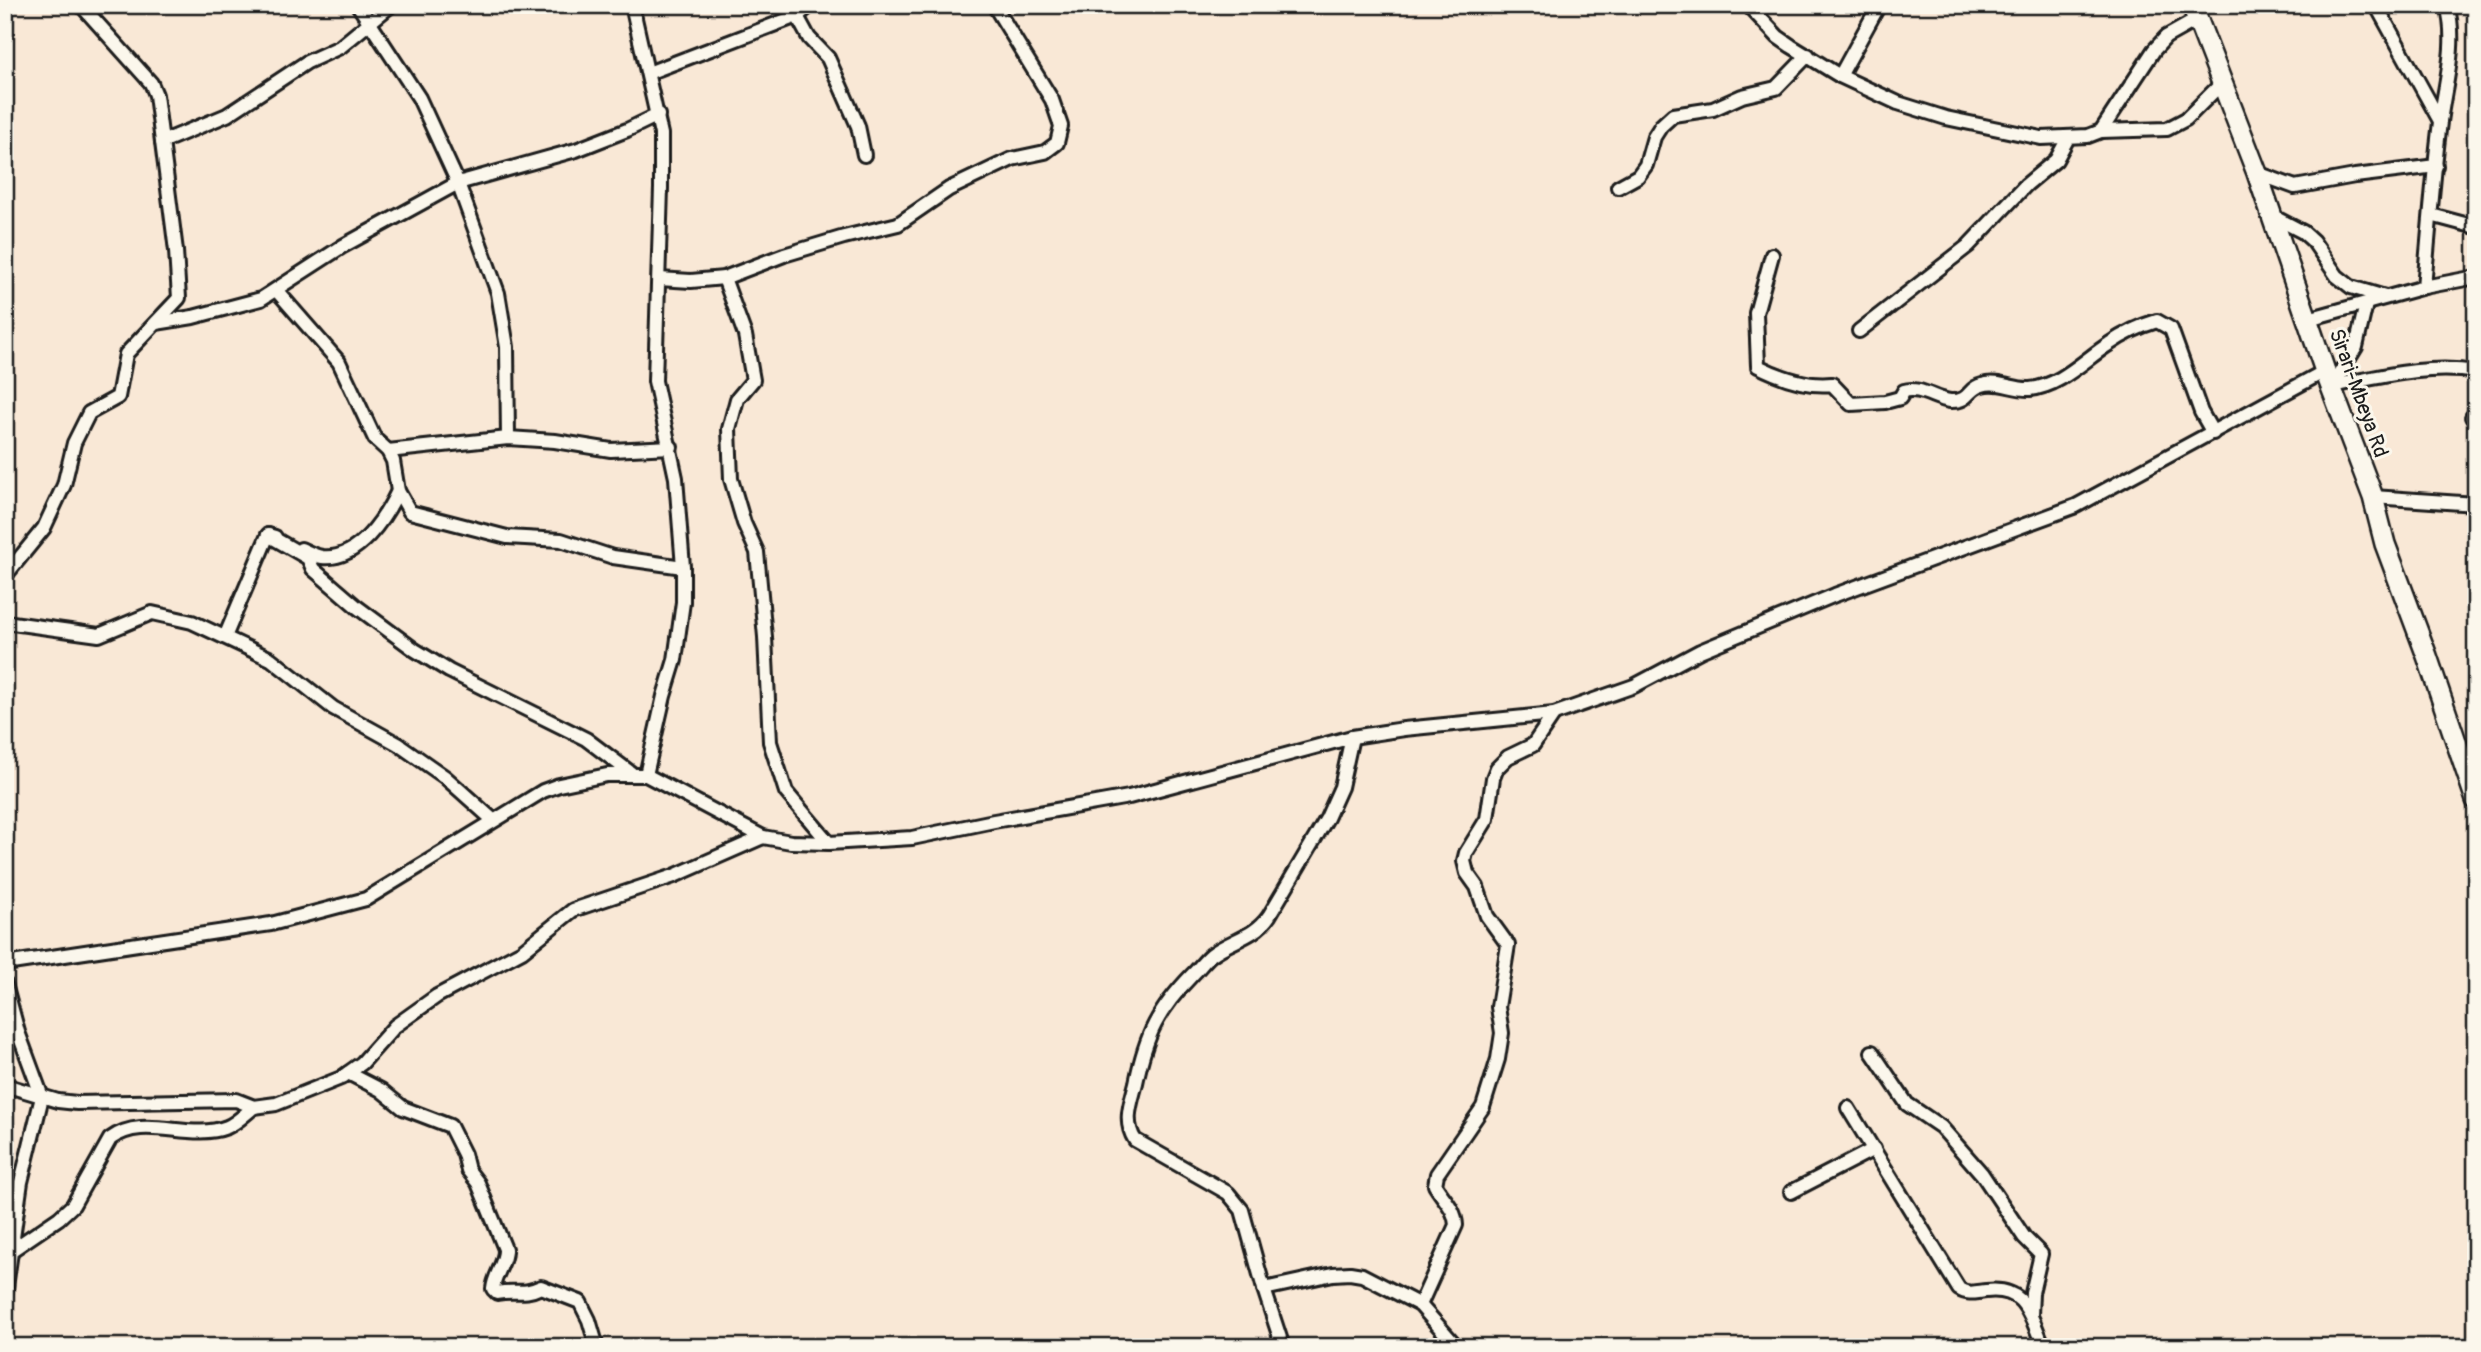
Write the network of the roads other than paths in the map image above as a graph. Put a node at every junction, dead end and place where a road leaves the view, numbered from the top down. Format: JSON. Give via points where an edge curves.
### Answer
{"nodes":[{"id":1,"x":81,"y":5,"type":"edge"},
{"id":2,"x":358,"y":5,"type":"edge"},
{"id":3,"x":391,"y":5,"type":"edge"},
{"id":4,"x":632,"y":5,"type":"edge"},
{"id":5,"x":811,"y":5,"type":"edge"},
{"id":6,"x":994,"y":5,"type":"edge"},
{"id":7,"x":1748,"y":5,"type":"edge"},
{"id":8,"x":1879,"y":5,"type":"edge"},
{"id":9,"x":2376,"y":5,"type":"edge"},
{"id":10,"x":2446,"y":5,"type":"edge"},
{"id":11,"x":2195,"y":12,"type":"edge"},
{"id":12,"x":797,"y":16,"type":"junction"},
{"id":13,"x":370,"y":24,"type":"junction"},
{"id":14,"x":1808,"y":55,"type":"junction"},
{"id":15,"x":648,"y":73,"type":"junction"},
{"id":16,"x":1840,"y":76,"type":"junction"},
{"id":17,"x":2222,"y":83,"type":"junction"},
{"id":18,"x":658,"y":115,"type":"junction"},
{"id":19,"x":2440,"y":121,"type":"junction"},
{"id":20,"x":2101,"y":131,"type":"junction"},
{"id":21,"x":2068,"y":138,"type":"junction"},
{"id":22,"x":162,"y":142,"type":"junction"},
{"id":23,"x":864,"y":155,"type":"dead end"},
{"id":24,"x":2436,"y":166,"type":"junction"},
{"id":25,"x":2257,"y":173,"type":"junction"},
{"id":26,"x":458,"y":183,"type":"junction"},
{"id":27,"x":1618,"y":187,"type":"dead end"},
{"id":28,"x":2270,"y":215,"type":"junction"},
{"id":29,"x":2431,"y":215,"type":"junction"},
{"id":30,"x":2476,"y":227,"type":"edge"},
{"id":31,"x":1772,"y":255,"type":"dead end"},
{"id":32,"x":2476,"y":276,"type":"edge"},
{"id":33,"x":724,"y":278,"type":"junction"},
{"id":34,"x":659,"y":279,"type":"junction"},
{"id":35,"x":2424,"y":287,"type":"junction"},
{"id":36,"x":277,"y":291,"type":"junction"},
{"id":37,"x":2387,"y":298,"type":"junction"},
{"id":38,"x":2367,"y":304,"type":"junction"},
{"id":39,"x":2308,"y":319,"type":"junction"},
{"id":40,"x":156,"y":323,"type":"junction"},
{"id":41,"x":1859,"y":331,"type":"dead end"},
{"id":42,"x":2476,"y":372,"type":"edge"},
{"id":43,"x":2329,"y":379,"type":"junction"},
{"id":44,"x":2213,"y":433,"type":"junction"},
{"id":45,"x":508,"y":438,"type":"junction"},
{"id":46,"x":671,"y":447,"type":"junction"},
{"id":47,"x":388,"y":451,"type":"junction"},
{"id":48,"x":398,"y":491,"type":"junction"},
{"id":49,"x":2373,"y":497,"type":"junction"},
{"id":50,"x":2476,"y":504,"type":"edge"},
{"id":51,"x":268,"y":535,"type":"junction"},
{"id":52,"x":682,"y":567,"type":"junction"},
{"id":53,"x":5,"y":576,"type":"edge"},
{"id":54,"x":5,"y":622,"type":"edge"},
{"id":55,"x":225,"y":637,"type":"junction"},
{"id":56,"x":1554,"y":714,"type":"junction"},
{"id":57,"x":1352,"y":737,"type":"junction"},
{"id":58,"x":631,"y":774,"type":"junction"},
{"id":59,"x":646,"y":775,"type":"junction"},
{"id":60,"x":2476,"y":800,"type":"edge"},
{"id":61,"x":493,"y":820,"type":"junction"},
{"id":62,"x":763,"y":837,"type":"junction"},
{"id":63,"x":829,"y":843,"type":"junction"},
{"id":64,"x":5,"y":964,"type":"edge"},
{"id":65,"x":5,"y":984,"type":"edge"},
{"id":66,"x":1872,"y":1052,"type":"dead end"},
{"id":67,"x":348,"y":1073,"type":"junction"},
{"id":68,"x":5,"y":1085,"type":"edge"},
{"id":69,"x":42,"y":1097,"type":"junction"},
{"id":70,"x":254,"y":1107,"type":"junction"},
{"id":71,"x":1848,"y":1108,"type":"dead end"},
{"id":72,"x":1874,"y":1149,"type":"junction"},
{"id":73,"x":1791,"y":1192,"type":"dead end"},
{"id":74,"x":12,"y":1251,"type":"junction"},
{"id":75,"x":1264,"y":1289,"type":"junction"},
{"id":76,"x":5,"y":1294,"type":"edge"},
{"id":77,"x":1420,"y":1306,"type":"junction"},
{"id":78,"x":2031,"y":1316,"type":"junction"},
{"id":79,"x":597,"y":1347,"type":"edge"},
{"id":80,"x":1283,"y":1347,"type":"edge"},
{"id":81,"x":1457,"y":1347,"type":"edge"},
{"id":82,"x":2043,"y":1347,"type":"edge"}],
"edges":[{"from":1,"to":22,"type":"street","via":[[151,83]]},
{"from":2,"to":13,"type":"street"},
{"from":3,"to":13,"type":"street"},
{"from":4,"to":15,"type":"street"},
{"from":5,"to":12,"type":"street"},
{"from":6,"to":33,"type":"street","via":[[1052,100],[1060,126],[1057,143],[1045,152],[1012,159],[949,189],[898,224],[784,255]]},
{"from":7,"to":14,"type":"street","via":[[1778,37]]},
{"from":8,"to":16,"type":"street"},
{"from":9,"to":19,"type":"street"},
{"from":10,"to":19,"type":"street","via":[[2451,20],[2450,63]]},
{"from":11,"to":17,"type":"highway","name":"Sirari-Mbeya Rd"},
{"from":11,"to":20,"type":"street","via":[[2154,50]]},
{"from":12,"to":15,"type":"street"},
{"from":12,"to":23,"type":"street","via":[[813,44],[828,58],[858,126]]},
{"from":13,"to":22,"type":"street","via":[[227,115]]},
{"from":13,"to":26,"type":"street","via":[[419,98]]},
{"from":14,"to":16,"type":"street"},
{"from":14,"to":27,"type":"street","via":[[1776,88],[1713,109],[1673,115],[1654,137],[1638,176]]},
{"from":15,"to":18,"type":"street"},
{"from":16,"to":21,"type":"street","via":[[1898,103],[1946,118],[2041,138]]},
{"from":17,"to":20,"type":"street","via":[[2186,119],[2167,130]]},
{"from":17,"to":25,"type":"highway","name":"Sirari-Mbeya Rd"},
{"from":18,"to":26,"type":"street","via":[[576,150]]},
{"from":18,"to":34,"type":"street","via":[[662,188]]},
{"from":19,"to":24,"type":"street"},
{"from":20,"to":21,"type":"street"},
{"from":21,"to":41,"type":"street","via":[[2056,160],[1968,246]]},
{"from":22,"to":40,"type":"street","via":[[180,290],[175,304]]},
{"from":24,"to":25,"type":"street","via":[[2295,187]]},
{"from":24,"to":29,"type":"street"},
{"from":25,"to":28,"type":"highway","name":"Sirari-Mbeya Rd"},
{"from":26,"to":36,"type":"street","via":[[342,246]]},
{"from":26,"to":45,"type":"street","via":[[498,293],[507,347]]},
{"from":28,"to":37,"type":"street","via":[[2303,232],[2351,287]]},
{"from":28,"to":39,"type":"highway","name":"Sirari-Mbeya Rd"},
{"from":29,"to":30,"type":"street"},
{"from":29,"to":35,"type":"street"},
{"from":31,"to":44,"type":"street","via":[[1756,313],[1755,335],[1758,366],[1771,373],[1832,384],[1852,404],[1885,402],[1910,389],[1962,400],[1983,384],[2030,389],[2054,380],[2137,327],[2157,321],[2171,329]]},
{"from":32,"to":35,"type":"street"},
{"from":33,"to":34,"type":"street"},
{"from":33,"to":63,"type":"street","via":[[745,335],[753,380],[737,400],[729,429],[731,479],[757,552],[770,742],[786,792]]},
{"from":34,"to":46,"type":"street","via":[[655,382]]},
{"from":35,"to":37,"type":"street"},
{"from":36,"to":40,"type":"street","via":[[193,317]]},
{"from":36,"to":47,"type":"street","via":[[339,362],[375,439]]},
{"from":37,"to":38,"type":"street"},
{"from":38,"to":39,"type":"street"},
{"from":38,"to":43,"type":"street","via":[[2356,347]]},
{"from":39,"to":43,"type":"highway","name":"Sirari-Mbeya Rd"},
{"from":40,"to":53,"type":"street","via":[[126,354],[118,397],[89,413],[44,528]]},
{"from":42,"to":43,"type":"street","via":[[2442,370]]},
{"from":43,"to":44,"type":"street"},
{"from":43,"to":49,"type":"highway","name":"Sirari-Mbeya Rd"},
{"from":44,"to":56,"type":"street","via":[[2076,506],[1835,595],[1700,651],[1634,686]]},
{"from":45,"to":46,"type":"street","via":[[611,450]]},
{"from":45,"to":47,"type":"street"},
{"from":46,"to":52,"type":"street"},
{"from":47,"to":48,"type":"street"},
{"from":48,"to":51,"type":"street","via":[[371,534],[340,555],[319,556]]},
{"from":48,"to":52,"type":"street","via":[[416,514],[517,539],[561,540],[613,557]]},
{"from":49,"to":50,"type":"street"},
{"from":49,"to":60,"type":"highway","name":"Sirari-Mbeya Rd","via":[[2385,544]]},
{"from":51,"to":55,"type":"street"},
{"from":51,"to":58,"type":"street","via":[[307,558],[313,569],[357,607],[415,650],[586,739]]},
{"from":52,"to":59,"type":"street","via":[[683,602],[675,660]]},
{"from":54,"to":55,"type":"street","via":[[99,635],[152,613],[192,622]]},
{"from":55,"to":61,"type":"street","via":[[271,659],[333,708],[398,744],[445,777]]},
{"from":56,"to":57,"type":"street"},
{"from":56,"to":77,"type":"street","via":[[1533,745],[1497,768],[1487,819],[1464,861],[1487,916],[1508,945],[1498,1007],[1502,1041],[1482,1107],[1437,1174],[1435,1185],[1450,1205],[1455,1225]]},
{"from":57,"to":63,"type":"street","via":[[1129,797],[912,838]]},
{"from":57,"to":75,"type":"street","via":[[1341,787],[1327,818],[1261,928],[1212,955],[1157,1017],[1141,1056],[1128,1117],[1135,1140],[1233,1196],[1242,1210]]},
{"from":58,"to":59,"type":"street"},
{"from":58,"to":61,"type":"street","via":[[559,785]]},
{"from":59,"to":62,"type":"street"},
{"from":61,"to":64,"type":"street","via":[[366,899],[271,924]]},
{"from":62,"to":63,"type":"street"},
{"from":62,"to":67,"type":"street","via":[[674,876],[573,910],[522,951],[437,996],[395,1026]]},
{"from":65,"to":69,"type":"street"},
{"from":66,"to":78,"type":"street","via":[[1908,1104],[1941,1127],[1982,1174],[2024,1237],[2041,1254]]},
{"from":67,"to":70,"type":"street","via":[[301,1096]]},
{"from":67,"to":79,"type":"street","via":[[403,1108],[450,1126],[505,1249],[492,1289],[527,1294],[541,1287],[580,1302]]},
{"from":68,"to":69,"type":"street"},
{"from":69,"to":70,"type":"street","via":[[77,1103],[236,1100]]},
{"from":69,"to":74,"type":"street","via":[[25,1160]]},
{"from":70,"to":74,"type":"street","via":[[229,1126],[212,1130],[189,1133],[160,1126],[119,1132],[110,1139],[73,1205]]},
{"from":71,"to":72,"type":"street"},
{"from":72,"to":73,"type":"street"},
{"from":72,"to":78,"type":"street","via":[[1959,1289],[2013,1293]]},
{"from":74,"to":76,"type":"street"},
{"from":75,"to":77,"type":"street","via":[[1350,1273]]},
{"from":75,"to":80,"type":"street"},
{"from":77,"to":81,"type":"street"},
{"from":78,"to":82,"type":"street"}]}
